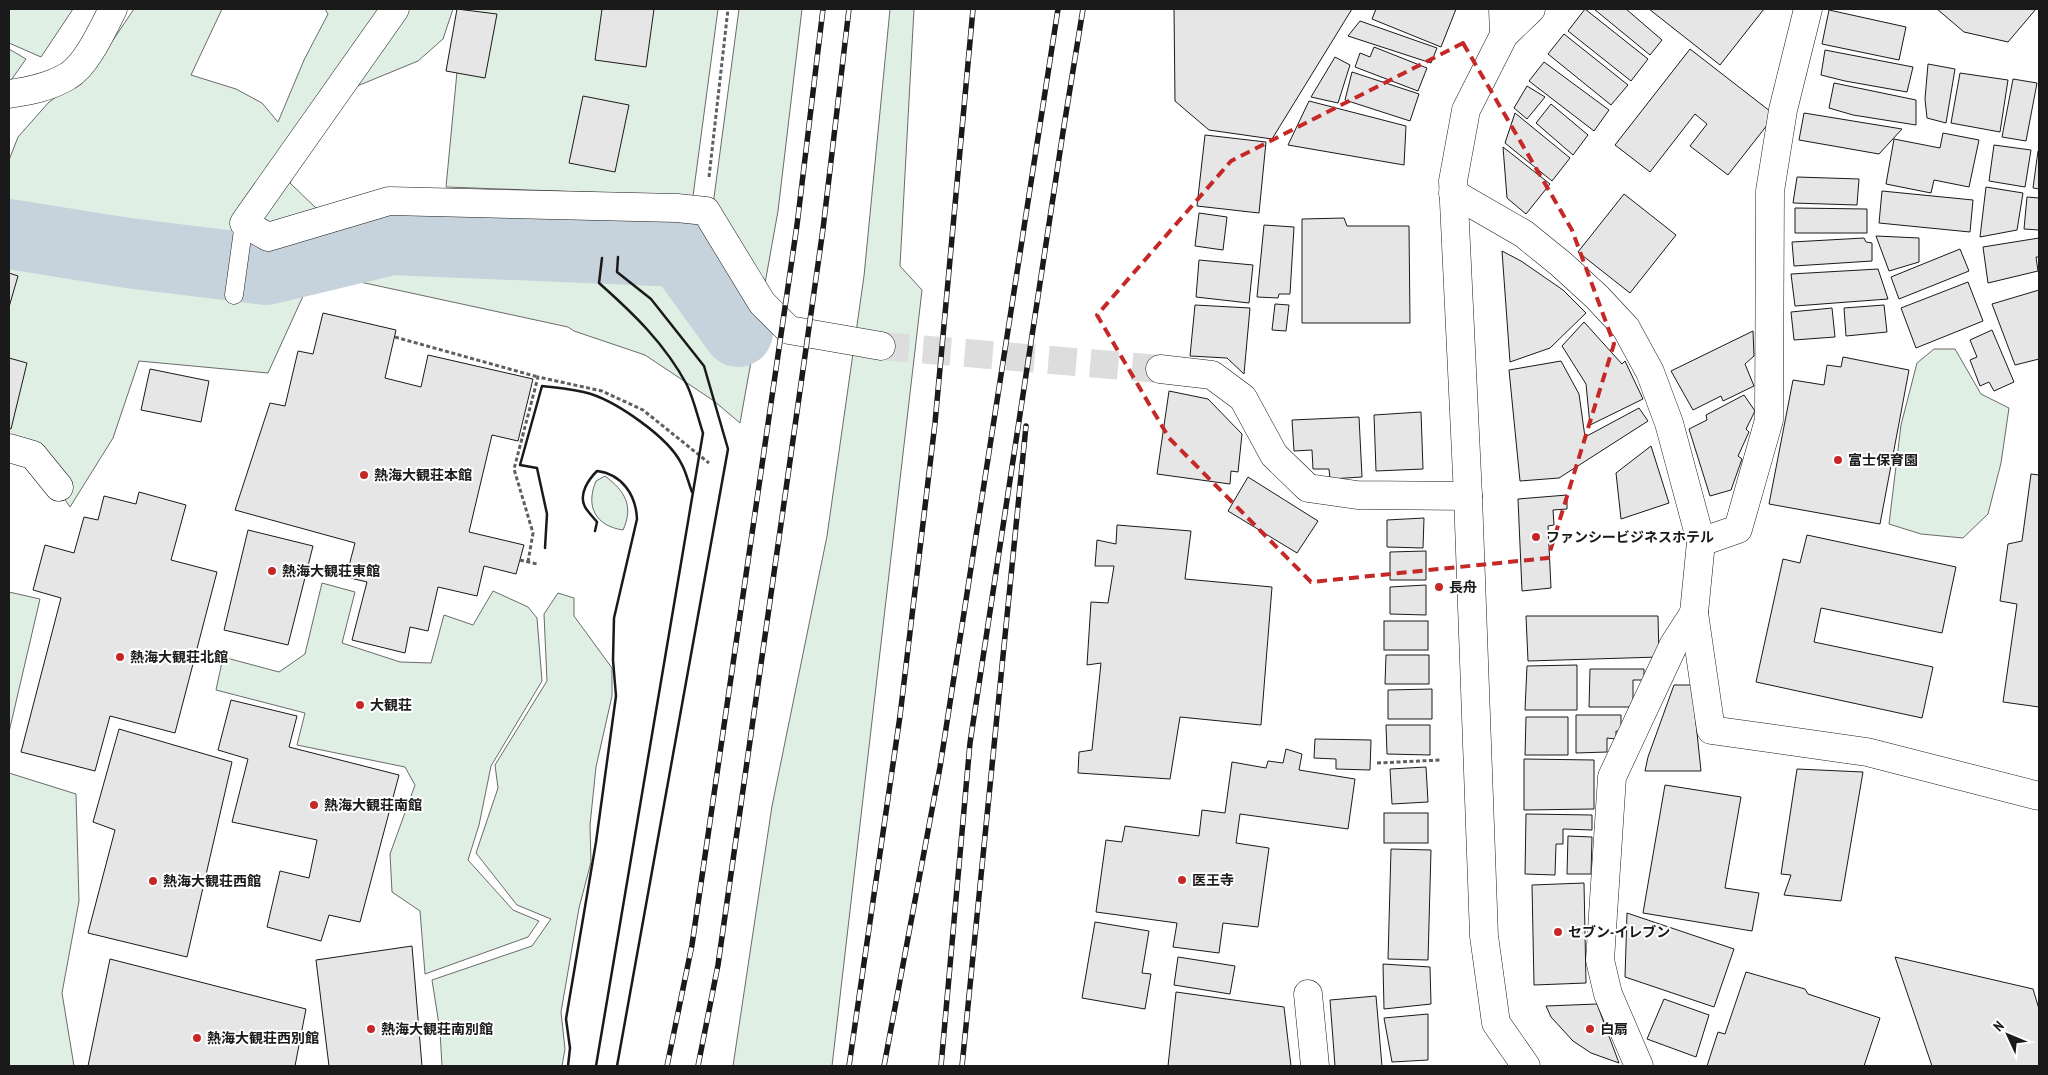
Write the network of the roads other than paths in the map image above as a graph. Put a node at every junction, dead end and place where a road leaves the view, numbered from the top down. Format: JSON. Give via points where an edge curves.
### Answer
{"nodes":[{"id":1,"x":113,"y":9,"type":"edge"},
{"id":2,"x":395,"y":9,"type":"edge"},
{"id":3,"x":1503,"y":9,"type":"edge"},
{"id":4,"x":1531,"y":9,"type":"edge"},
{"id":5,"x":1808,"y":9,"type":"edge"},
{"id":6,"x":1504,"y":35,"type":"junction"},
{"id":7,"x":9,"y":94,"type":"edge"},
{"id":8,"x":1453,"y":193,"type":"junction"},
{"id":9,"x":244,"y":223,"type":"junction"},
{"id":10,"x":234,"y":295,"type":"dead end"},
{"id":11,"x":881,"y":346,"type":"tunnel mouth"},
{"id":12,"x":1160,"y":369,"type":"tunnel mouth"},
{"id":13,"x":9,"y":448,"type":"edge"},
{"id":14,"x":59,"y":487,"type":"dead end"},
{"id":15,"x":1468,"y":496,"type":"junction"},
{"id":16,"x":1701,"y":542,"type":"junction"},
{"id":17,"x":1694,"y":612,"type":"junction"},
{"id":18,"x":2039,"y":796,"type":"edge"},
{"id":19,"x":1308,"y":994,"type":"dead end"},
{"id":20,"x":1315,"y":1066,"type":"edge"},
{"id":21,"x":1526,"y":1066,"type":"edge"},
{"id":22,"x":1639,"y":1066,"type":"edge"}],
"edges":[{"from":1,"to":7,"type":"street","via":[[93,48],[69,76],[36,90]]},
{"from":2,"to":9,"type":"street"},
{"from":3,"to":6,"type":"street"},
{"from":4,"to":6,"type":"street"},
{"from":5,"to":16,"type":"street","via":[[1783,110],[1770,191],[1769,420],[1738,529]]},
{"from":6,"to":8,"type":"street","via":[[1466,110]]},
{"from":8,"to":15,"type":"street"},
{"from":8,"to":16,"type":"street","via":[[1524,234],[1590,291],[1626,328],[1650,372],[1669,423]]},
{"from":9,"to":10,"type":"lane"},
{"from":9,"to":11,"type":"street","via":[[268,237],[389,201],[706,211],[762,303],[788,330]]},
{"from":12,"to":15,"type":"street","via":[[1212,374],[1243,398],[1274,455],[1308,488],[1357,496]]},
{"from":13,"to":14,"type":"street","via":[[33,455]]},
{"from":15,"to":21,"type":"street","via":[[1484,936],[1496,1023]]},
{"from":16,"to":17,"type":"street"},
{"from":17,"to":18,"type":"street","via":[[1711,730],[1867,752]]},
{"from":17,"to":22,"type":"street","via":[[1674,644],[1612,777],[1600,960],[1608,994]]},
{"from":19,"to":20,"type":"street"}]}
